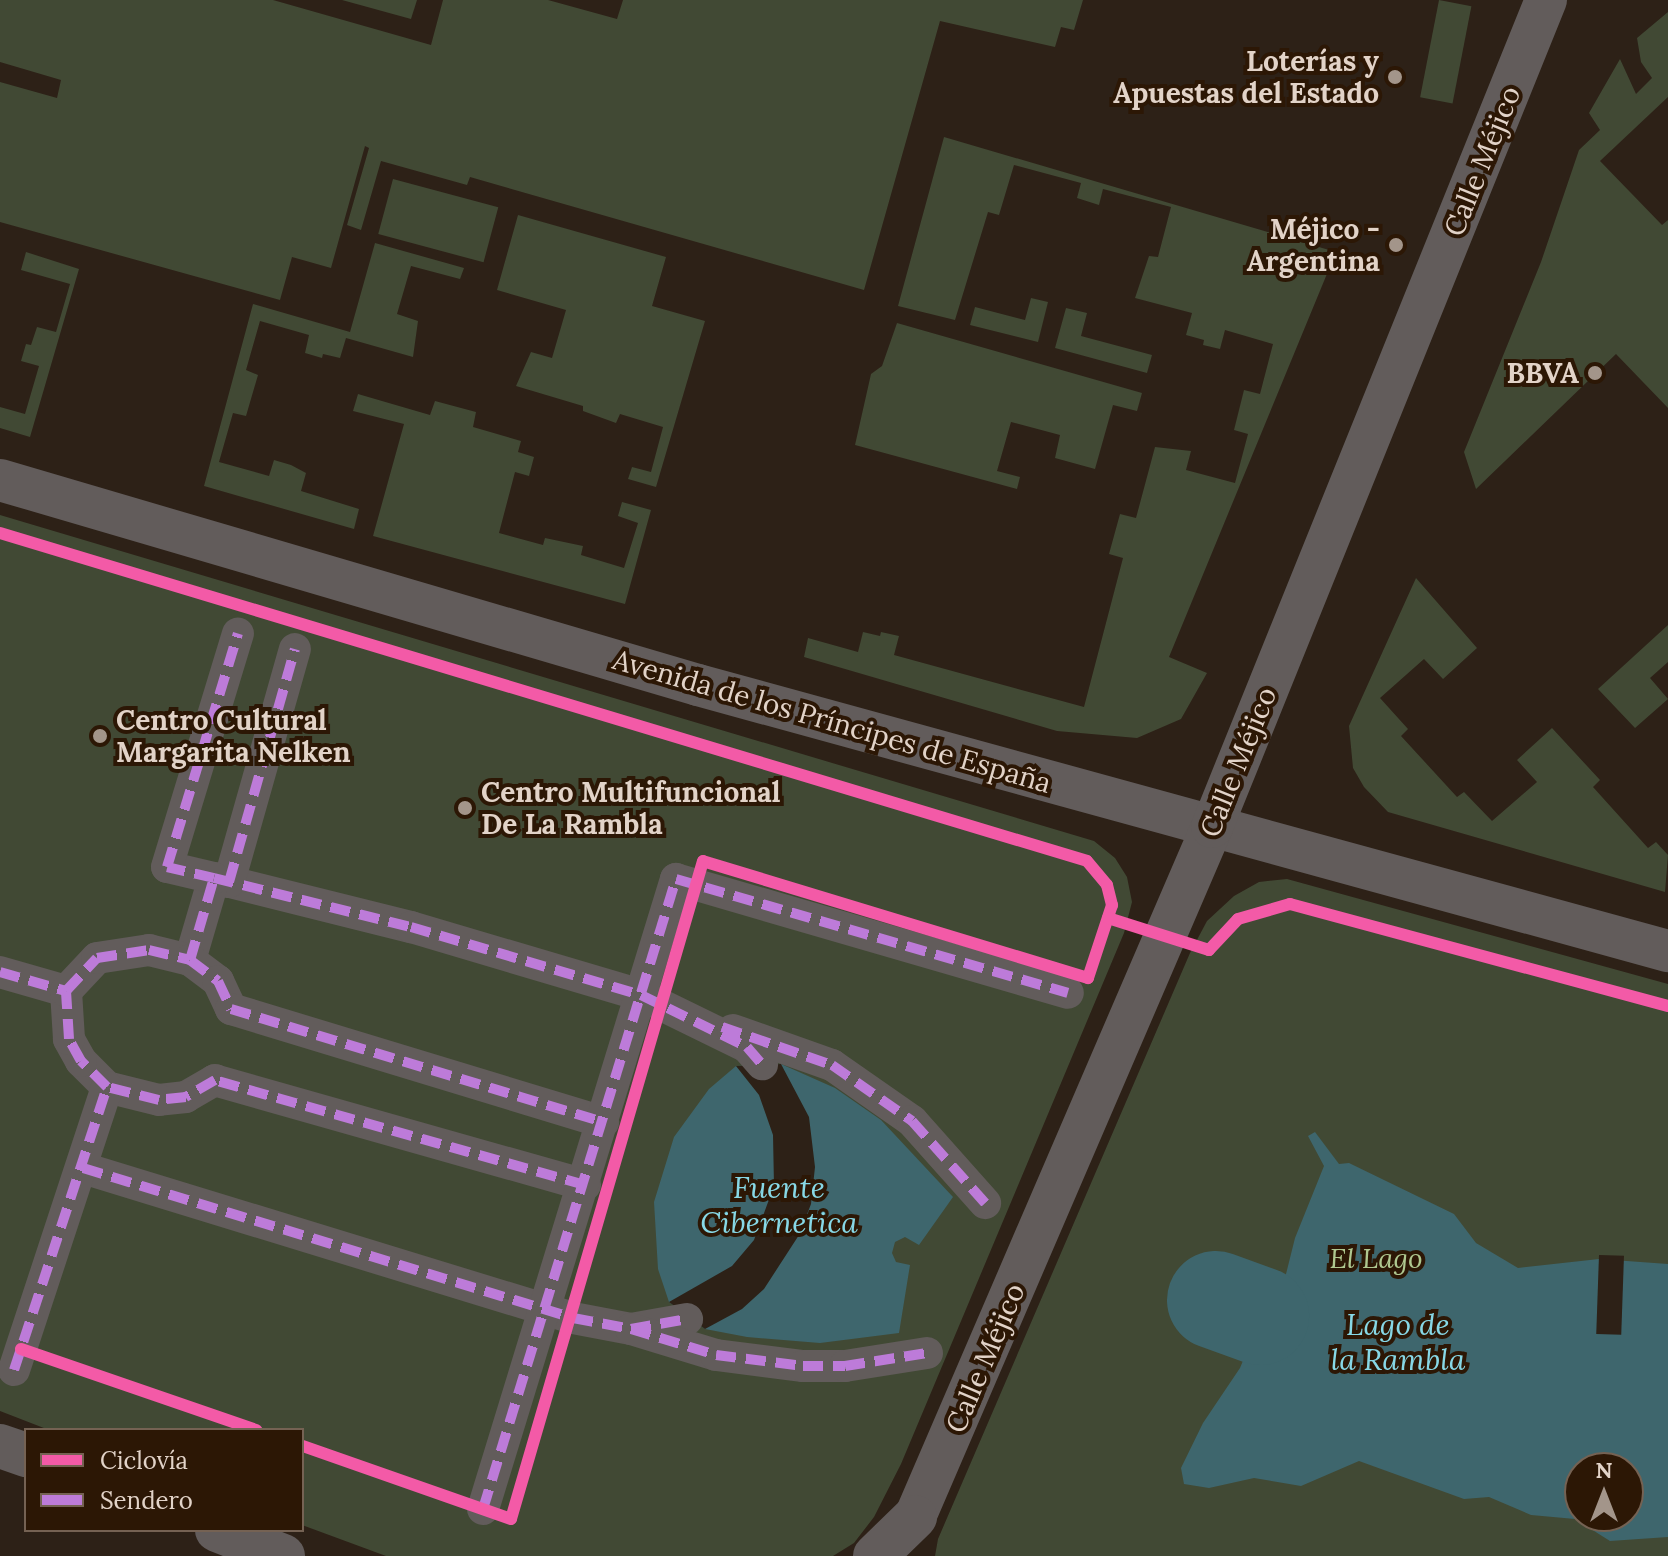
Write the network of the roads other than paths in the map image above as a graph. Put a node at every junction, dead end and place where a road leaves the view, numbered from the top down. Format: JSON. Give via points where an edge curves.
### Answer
{"nodes":[{"id":1,"x":1546,"y":0,"type":"edge"},
{"id":2,"x":0,"y":480,"type":"edge"},
{"id":3,"x":238,"y":634,"type":"dead end"},
{"id":4,"x":295,"y":649,"type":"dead end"},
{"id":5,"x":1212,"y":827,"type":"junction"},
{"id":6,"x":222,"y":880,"type":"junction"},
{"id":7,"x":1668,"y":951,"type":"edge"},
{"id":8,"x":190,"y":960,"type":"junction"},
{"id":9,"x":0,"y":972,"type":"edge"},
{"id":10,"x":66,"y":991,"type":"junction"},
{"id":11,"x":1068,"y":993,"type":"dead end"},
{"id":12,"x":641,"y":995,"type":"junction"},
{"id":13,"x":699,"y":1021,"type":"junction"},
{"id":14,"x":762,"y":1064,"type":"dead end"},
{"id":15,"x":107,"y":1087,"type":"junction"},
{"id":16,"x":603,"y":1122,"type":"junction"},
{"id":17,"x":83,"y":1168,"type":"junction"},
{"id":18,"x":585,"y":1185,"type":"junction"},
{"id":19,"x":985,"y":1203,"type":"dead end"},
{"id":20,"x":547,"y":1311,"type":"junction"},
{"id":21,"x":687,"y":1319,"type":"dead end"},
{"id":22,"x":631,"y":1329,"type":"junction"},
{"id":23,"x":927,"y":1353,"type":"dead end"},
{"id":24,"x":14,"y":1370,"type":"dead end"},
{"id":25,"x":0,"y":1446,"type":"edge"},
{"id":26,"x":24,"y":1454,"type":"edge"},
{"id":27,"x":483,"y":1509,"type":"dead end"},
{"id":28,"x":222,"y":1532,"type":"edge"},
{"id":29,"x":914,"y":1536,"type":"edge"},
{"id":30,"x":283,"y":1556,"type":"edge"},
{"id":31,"x":875,"y":1556,"type":"edge"}],
"edges":[{"from":1,"to":5,"type":"street","name":"Calle Méjico"},
{"from":2,"to":5,"type":"street","name":"Avenida de los Príncipes de España","via":[[683,681]]},
{"from":3,"to":6,"type":"street","via":[[167,867]]},
{"from":4,"to":6,"type":"street"},
{"from":5,"to":7,"type":"street","name":"Avenida de los Príncipes de España"},
{"from":5,"to":29,"type":"street","name":"Calle Méjico"},
{"from":6,"to":8,"type":"street"},
{"from":6,"to":12,"type":"street","via":[[411,927]]},
{"from":8,"to":10,"type":"street","via":[[149,950],[120,951],[97,958],[77,973]]},
{"from":8,"to":16,"type":"street","via":[[218,981],[231,1009]]},
{"from":9,"to":10,"type":"street"},
{"from":10,"to":15,"type":"street","via":[[69,1039],[81,1061]]},
{"from":11,"to":12,"type":"street","via":[[676,879]]},
{"from":12,"to":13,"type":"street"},
{"from":12,"to":16,"type":"street"},
{"from":13,"to":14,"type":"street","via":[[747,1047]]},
{"from":13,"to":19,"type":"street","via":[[832,1065],[912,1121]]},
{"from":15,"to":17,"type":"street"},
{"from":15,"to":18,"type":"street","via":[[159,1100],[186,1097],[215,1080]]},
{"from":16,"to":18,"type":"street"},
{"from":17,"to":20,"type":"street"},
{"from":17,"to":24,"type":"street"},
{"from":18,"to":20,"type":"street"},
{"from":20,"to":22,"type":"street"},
{"from":20,"to":27,"type":"street"},
{"from":21,"to":22,"type":"street"},
{"from":22,"to":23,"type":"street","via":[[716,1355],[803,1366],[845,1366]]},
{"from":25,"to":26,"type":"street"},
{"from":28,"to":30,"type":"street"},
{"from":29,"to":31,"type":"street","name":"Calle Méjico"}]}
